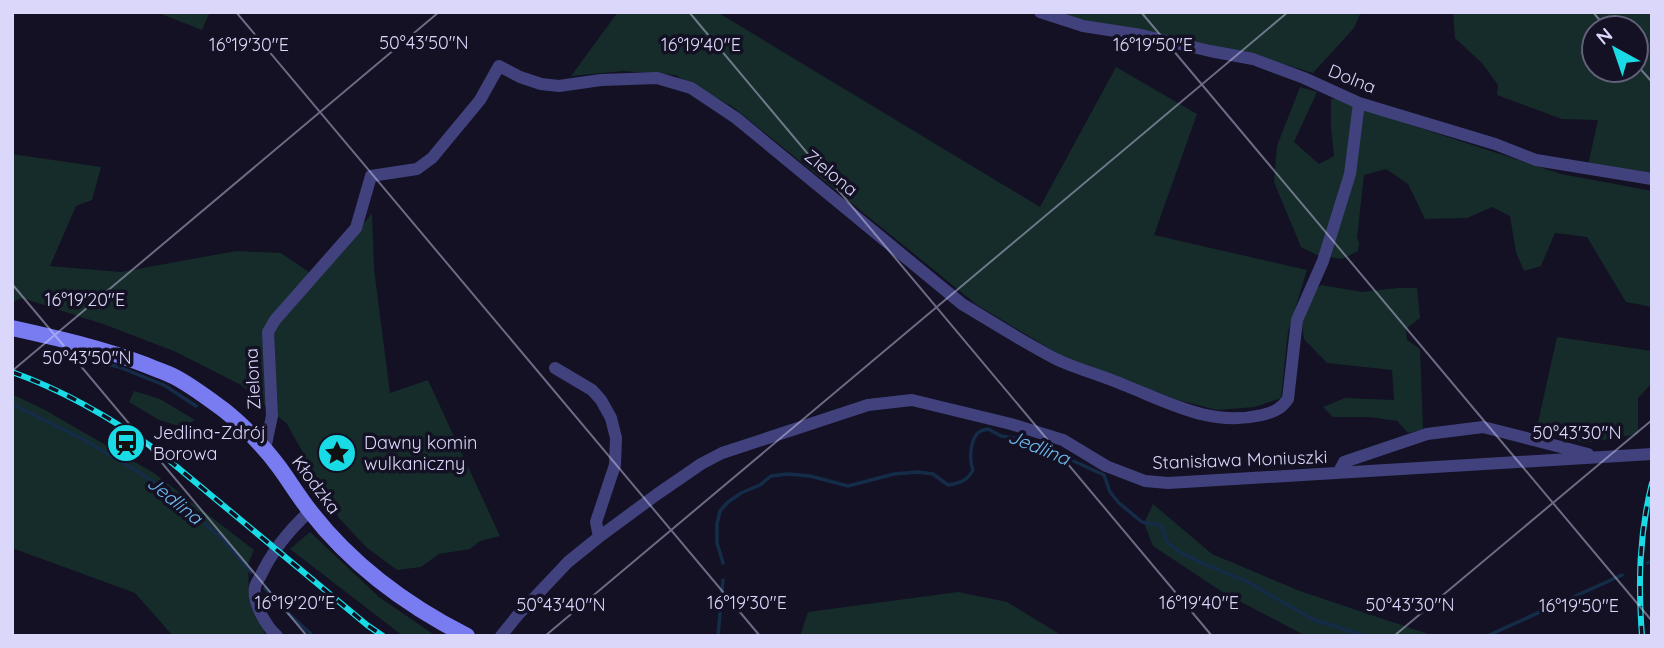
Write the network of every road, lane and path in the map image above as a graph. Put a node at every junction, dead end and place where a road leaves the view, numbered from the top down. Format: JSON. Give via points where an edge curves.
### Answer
{"nodes":[{"id":1,"x":1040,"y":12,"type":"edge"},
{"id":2,"x":1359,"y":103,"type":"junction"},
{"id":3,"x":1652,"y":179,"type":"edge"},
{"id":4,"x":12,"y":328,"type":"edge"},
{"id":5,"x":555,"y":368,"type":"dead end"},
{"id":6,"x":265,"y":449,"type":"junction"},
{"id":7,"x":1652,"y":454,"type":"edge"},
{"id":8,"x":1601,"y":457,"type":"junction"},
{"id":9,"x":1338,"y":474,"type":"junction"},
{"id":10,"x":310,"y":511,"type":"junction"},
{"id":11,"x":599,"y":537,"type":"junction"},
{"id":12,"x":276,"y":636,"type":"edge"},
{"id":13,"x":467,"y":636,"type":"edge"},
{"id":14,"x":501,"y":636,"type":"edge"}],
"edges":[{"from":1,"to":2,"type":"street","name":"Dolna","via":[[1083,26],[1253,59]]},
{"from":2,"to":3,"type":"street","name":"Dolna","via":[[1536,160]]},
{"from":2,"to":6,"type":"street","name":"Zielona","via":[[1350,174],[1328,262],[1297,320],[1288,399],[1282,408],[1267,414],[1214,418],[1056,359],[962,304],[736,118],[691,88],[657,78],[541,84],[499,66],[480,100],[432,158],[416,169],[372,176],[356,228],[268,332],[272,416]]},
{"from":4,"to":6,"type":"main road","name":"Kłodzka","via":[[122,356],[175,377],[225,411]]},
{"from":5,"to":11,"type":"street","via":[[592,390],[611,418],[615,465],[596,522]]},
{"from":6,"to":10,"type":"main road","name":"Kłodzka"},
{"from":7,"to":8,"type":"street","name":"Stanisława Moniuszki"},
{"from":8,"to":9,"type":"street","name":"Stanisława Moniuszki"},
{"from":8,"to":9,"type":"street","via":[[1483,427],[1427,433],[1344,462]]},
{"from":9,"to":11,"type":"street","name":"Stanisława Moniuszki","via":[[1145,481],[1106,466],[1063,440],[912,400],[891,401],[722,453]]},
{"from":10,"to":12,"type":"street","via":[[283,539],[255,588],[259,609]]},
{"from":10,"to":13,"type":"main road","name":"Kłodzka","via":[[346,551],[392,590]]},
{"from":11,"to":14,"type":"street","name":"Stanisława Moniuszki","via":[[568,562]]}]}
